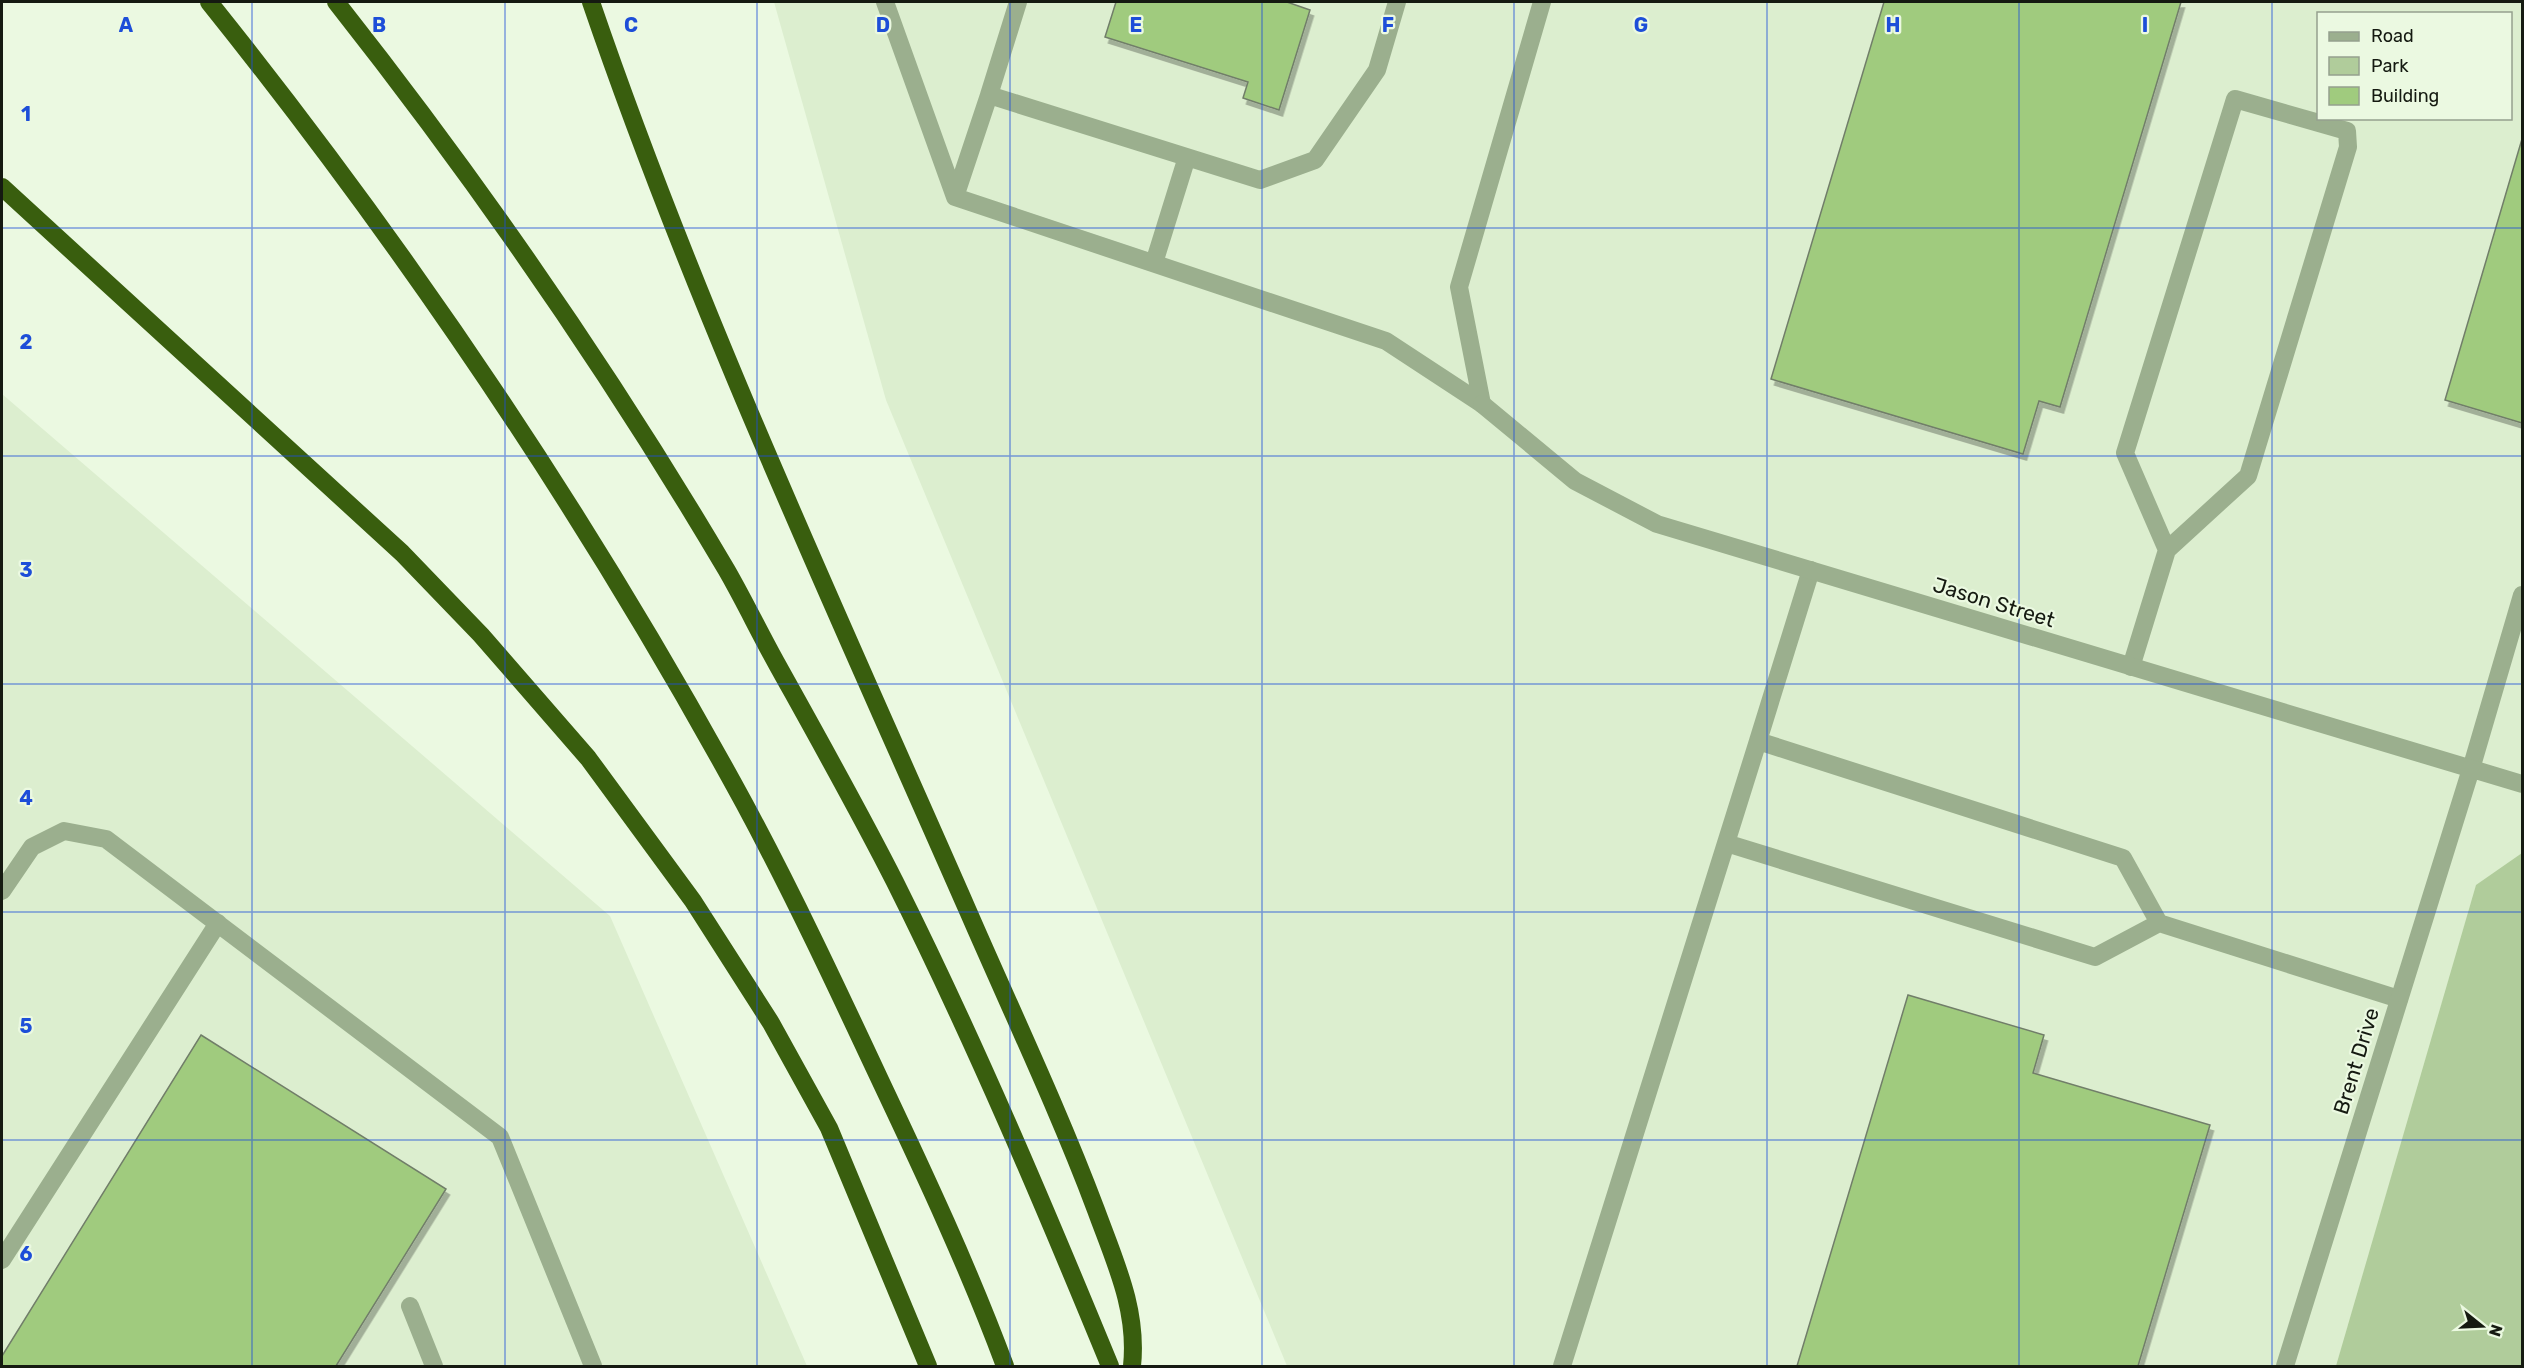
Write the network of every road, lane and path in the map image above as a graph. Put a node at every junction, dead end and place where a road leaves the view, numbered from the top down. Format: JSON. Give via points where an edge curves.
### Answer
{"nodes":[{"id":1,"x":209,"y":2,"type":"edge"},
{"id":2,"x":336,"y":2,"type":"edge"},
{"id":3,"x":591,"y":2,"type":"edge"},
{"id":4,"x":885,"y":2,"type":"edge"},
{"id":5,"x":899,"y":2,"type":"edge"},
{"id":6,"x":1018,"y":2,"type":"edge"},
{"id":7,"x":1397,"y":2,"type":"edge"},
{"id":8,"x":1542,"y":2,"type":"edge"},
{"id":9,"x":892,"y":22,"type":"junction"},
{"id":10,"x":988,"y":95,"type":"junction"},
{"id":11,"x":1187,"y":157,"type":"junction"},
{"id":12,"x":2,"y":187,"type":"edge"},
{"id":13,"x":955,"y":197,"type":"junction"},
{"id":14,"x":1154,"y":263,"type":"junction"},
{"id":15,"x":1482,"y":404,"type":"junction"},
{"id":16,"x":2168,"y":550,"type":"junction"},
{"id":17,"x":1810,"y":570,"type":"junction"},
{"id":18,"x":2523,"y":595,"type":"edge"},
{"id":19,"x":2131,"y":667,"type":"junction"},
{"id":20,"x":1758,"y":741,"type":"junction"},
{"id":21,"x":2471,"y":769,"type":"junction"},
{"id":22,"x":2523,"y":784,"type":"edge"},
{"id":23,"x":1726,"y":843,"type":"junction"},
{"id":24,"x":2,"y":891,"type":"edge"},
{"id":25,"x":218,"y":923,"type":"junction"},
{"id":26,"x":2159,"y":923,"type":"junction"},
{"id":27,"x":2399,"y":999,"type":"junction"},
{"id":28,"x":3,"y":1254,"type":"edge"},
{"id":29,"x":410,"y":1306,"type":"dead end"},
{"id":30,"x":434,"y":1366,"type":"edge"},
{"id":31,"x":593,"y":1366,"type":"edge"},
{"id":32,"x":928,"y":1366,"type":"edge"},
{"id":33,"x":1005,"y":1366,"type":"edge"},
{"id":34,"x":1110,"y":1366,"type":"edge"},
{"id":35,"x":1132,"y":1366,"type":"edge"},
{"id":36,"x":1562,"y":1366,"type":"edge"},
{"id":37,"x":2285,"y":1366,"type":"edge"}],
"edges":[{"from":1,"to":33,"type":"highway","via":[[309,129],[439,307],[608,568],[660,656],[745,805],[830,970],[926,1175]]},
{"from":2,"to":34,"type":"highway","via":[[519,246],[727,571],[931,957]]},
{"from":3,"to":35,"type":"highway","via":[[695,281],[1074,1154],[1128,1299],[1135,1342]]},
{"from":4,"to":9,"type":"street"},
{"from":5,"to":9,"type":"street"},
{"from":6,"to":10,"type":"street"},
{"from":7,"to":11,"type":"street","via":[[1377,70],[1315,160],[1260,180]]},
{"from":8,"to":15,"type":"street","via":[[1459,287]]},
{"from":9,"to":13,"type":"street"},
{"from":10,"to":11,"type":"street"},
{"from":10,"to":13,"type":"street"},
{"from":11,"to":14,"type":"street"},
{"from":12,"to":32,"type":"highway","via":[[402,553],[474,627],[588,758],[693,901],[771,1023],[829,1128]]},
{"from":13,"to":14,"type":"street","name":"Jason Street"},
{"from":14,"to":15,"type":"street","name":"Jason Street","via":[[1386,341]]},
{"from":15,"to":17,"type":"street","name":"Jason Street","via":[[1575,482],[1657,524]]},
{"from":16,"to":16,"type":"street","via":[[2248,476],[2348,147],[2348,131],[2235,99],[2125,453]]},
{"from":16,"to":19,"type":"street"},
{"from":17,"to":19,"type":"street","name":"Jason Street"},
{"from":17,"to":20,"type":"street"},
{"from":18,"to":21,"type":"street","name":"Brent Drive"},
{"from":19,"to":21,"type":"street","name":"Jason Street"},
{"from":20,"to":23,"type":"street"},
{"from":20,"to":26,"type":"street","via":[[2123,858]]},
{"from":21,"to":22,"type":"street","name":"Jason Street"},
{"from":21,"to":27,"type":"street","name":"Brent Drive"},
{"from":23,"to":26,"type":"street","via":[[2095,957]]},
{"from":23,"to":36,"type":"street"},
{"from":24,"to":25,"type":"street","via":[[32,847],[64,831],[106,839]]},
{"from":25,"to":28,"type":"street"},
{"from":25,"to":31,"type":"street","via":[[500,1137]]},
{"from":26,"to":27,"type":"street"},
{"from":27,"to":37,"type":"street","name":"Brent Drive"},
{"from":29,"to":30,"type":"street"}]}
